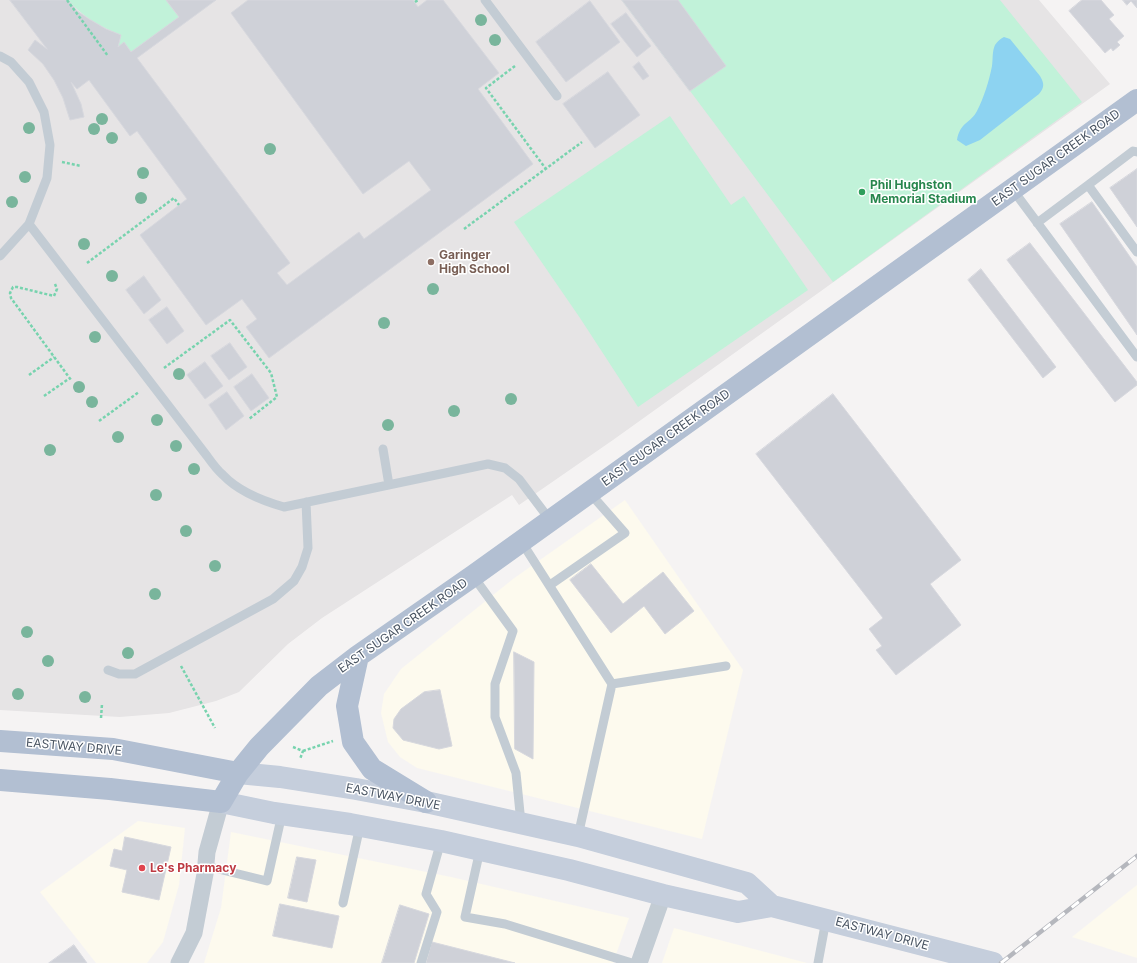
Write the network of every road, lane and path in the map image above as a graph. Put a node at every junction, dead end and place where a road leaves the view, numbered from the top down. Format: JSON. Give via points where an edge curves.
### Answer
{"nodes":[{"id":1,"x":67,"y":0,"type":"edge"},
{"id":2,"x":418,"y":0,"type":"edge"},
{"id":3,"x":485,"y":0,"type":"edge"},
{"id":4,"x":415,"y":2,"type":"dead end"},
{"id":5,"x":0,"y":56,"type":"edge"},
{"id":6,"x":108,"y":56,"type":"dead end"},
{"id":7,"x":527,"y":57,"type":"junction"},
{"id":8,"x":557,"y":96,"type":"dead end"},
{"id":9,"x":1137,"y":100,"type":"edge"},
{"id":10,"x":582,"y":142,"type":"dead end"},
{"id":11,"x":1137,"y":152,"type":"edge"},
{"id":12,"x":546,"y":169,"type":"junction"},
{"id":13,"x":1088,"y":185,"type":"junction"},
{"id":14,"x":1013,"y":190,"type":"junction"},
{"id":15,"x":179,"y":205,"type":"dead end"},
{"id":16,"x":1037,"y":223,"type":"junction"},
{"id":17,"x":29,"y":224,"type":"junction"},
{"id":18,"x":464,"y":229,"type":"dead end"},
{"id":19,"x":1137,"y":252,"type":"edge"},
{"id":20,"x":0,"y":256,"type":"edge"},
{"id":21,"x":87,"y":263,"type":"dead end"},
{"id":22,"x":55,"y":283,"type":"dead end"},
{"id":23,"x":54,"y":357,"type":"junction"},
{"id":24,"x":1137,"y":357,"type":"edge"},
{"id":25,"x":164,"y":368,"type":"dead end"},
{"id":26,"x":29,"y":375,"type":"dead end"},
{"id":27,"x":143,"y":389,"type":"dead end"},
{"id":28,"x":44,"y":396,"type":"dead end"},
{"id":29,"x":249,"y":419,"type":"dead end"},
{"id":30,"x":99,"y":421,"type":"dead end"},
{"id":31,"x":382,"y":449,"type":"dead end"},
{"id":32,"x":389,"y":485,"type":"junction"},
{"id":33,"x":589,"y":492,"type":"junction"},
{"id":34,"x":306,"y":502,"type":"junction"},
{"id":35,"x":550,"y":520,"type":"junction"},
{"id":36,"x":521,"y":541,"type":"junction"},
{"id":37,"x":473,"y":576,"type":"junction"},
{"id":38,"x":550,"y":585,"type":"junction"},
{"id":39,"x":358,"y":656,"type":"junction"},
{"id":40,"x":179,"y":662,"type":"dead end"},
{"id":41,"x":726,"y":666,"type":"dead end"},
{"id":42,"x":108,"y":670,"type":"dead end"},
{"id":43,"x":612,"y":684,"type":"junction"},
{"id":44,"x":102,"y":704,"type":"dead end"},
{"id":45,"x":101,"y":718,"type":"dead end"},
{"id":46,"x":215,"y":728,"type":"dead end"},
{"id":47,"x":0,"y":741,"type":"edge"},
{"id":48,"x":333,"y":741,"type":"dead end"},
{"id":49,"x":292,"y":747,"type":"dead end"},
{"id":50,"x":303,"y":751,"type":"junction"},
{"id":51,"x":299,"y":761,"type":"dead end"},
{"id":52,"x":238,"y":773,"type":"junction"},
{"id":53,"x":0,"y":780,"type":"edge"},
{"id":54,"x":221,"y":802,"type":"junction"},
{"id":55,"x":426,"y":802,"type":"junction"},
{"id":56,"x":282,"y":814,"type":"junction"},
{"id":57,"x":521,"y":823,"type":"junction"},
{"id":58,"x":360,"y":826,"type":"junction"},
{"id":59,"x":578,"y":836,"type":"junction"},
{"id":60,"x":441,"y":841,"type":"junction"},
{"id":61,"x":480,"y":850,"type":"junction"},
{"id":62,"x":206,"y":866,"type":"junction"},
{"id":63,"x":663,"y":895,"type":"junction"},
{"id":64,"x":343,"y":903,"type":"dead end"},
{"id":65,"x":772,"y":906,"type":"junction"},
{"id":66,"x":826,"y":920,"type":"junction"},
{"id":67,"x":178,"y":963,"type":"edge"},
{"id":68,"x":421,"y":963,"type":"edge"},
{"id":69,"x":632,"y":963,"type":"edge"},
{"id":70,"x":639,"y":963,"type":"edge"},
{"id":71,"x":818,"y":963,"type":"edge"},
{"id":72,"x":993,"y":963,"type":"edge"}],
"edges":[{"from":1,"to":6,"type":"path"},
{"from":2,"to":4,"type":"path"},
{"from":3,"to":7,"type":"lane"},
{"from":5,"to":17,"type":"lane","via":[[11,62],[29,82],[44,112],[50,145],[47,178]]},
{"from":7,"to":8,"type":"lane"},
{"from":7,"to":12,"type":"path","via":[[486,88]]},
{"from":9,"to":14,"type":"main road","name":"EAST SUGAR CREEK ROAD"},
{"from":10,"to":12,"type":"path"},
{"from":11,"to":13,"type":"lane","via":[[1133,151]]},
{"from":12,"to":18,"type":"path"},
{"from":13,"to":16,"type":"lane"},
{"from":13,"to":19,"type":"lane"},
{"from":14,"to":16,"type":"lane"},
{"from":14,"to":33,"type":"main road","name":"EAST SUGAR CREEK ROAD"},
{"from":15,"to":21,"type":"path","via":[[174,198]]},
{"from":16,"to":24,"type":"lane"},
{"from":17,"to":20,"type":"lane"},
{"from":17,"to":34,"type":"lane","via":[[224,477],[266,502],[284,507]]},
{"from":22,"to":23,"type":"path","via":[[57,289],[54,296],[18,287],[13,287],[10,292],[11,298]]},
{"from":23,"to":26,"type":"path"},
{"from":23,"to":28,"type":"path","via":[[70,379]]},
{"from":25,"to":29,"type":"path","via":[[230,320],[271,373],[277,398]]},
{"from":27,"to":30,"type":"path"},
{"from":31,"to":32,"type":"lane"},
{"from":32,"to":34,"type":"lane"},
{"from":32,"to":35,"type":"lane","via":[[488,464],[505,468],[519,480]]},
{"from":33,"to":35,"type":"main road","name":"EAST SUGAR CREEK ROAD"},
{"from":33,"to":38,"type":"lane","via":[[625,533]]},
{"from":34,"to":42,"type":"lane","via":[[308,548],[302,567],[294,580],[273,599],[135,674],[119,674]]},
{"from":35,"to":36,"type":"main road","name":"EAST SUGAR CREEK ROAD"},
{"from":36,"to":37,"type":"main road","name":"EAST SUGAR CREEK ROAD"},
{"from":36,"to":38,"type":"lane"},
{"from":37,"to":39,"type":"main road","name":"EAST SUGAR CREEK ROAD"},
{"from":37,"to":57,"type":"lane","via":[[513,631],[495,684],[495,717],[516,773]]},
{"from":38,"to":43,"type":"lane"},
{"from":39,"to":52,"type":"main road","name":"EAST SUGAR CREEK ROAD","via":[[319,686],[259,747]]},
{"from":39,"to":55,"type":"main road","via":[[347,706],[353,742],[372,769]]},
{"from":40,"to":46,"type":"path"},
{"from":41,"to":43,"type":"lane"},
{"from":43,"to":59,"type":"lane"},
{"from":44,"to":45,"type":"path"},
{"from":47,"to":52,"type":"main road","name":"EASTWAY DRIVE","via":[[113,749]]},
{"from":48,"to":50,"type":"path"},
{"from":49,"to":50,"type":"path"},
{"from":50,"to":51,"type":"path"},
{"from":52,"to":54,"type":"main road","name":"EAST SUGAR CREEK ROAD"},
{"from":52,"to":55,"type":"main road","name":"EASTWAY DRIVE","via":[[280,777]]},
{"from":53,"to":54,"type":"main road","name":"EASTWAY DRIVE","via":[[110,788]]},
{"from":54,"to":56,"type":"main road","name":"EASTWAY DRIVE"},
{"from":54,"to":62,"type":"street","via":[[207,852]]},
{"from":55,"to":57,"type":"main road","name":"EASTWAY DRIVE"},
{"from":56,"to":58,"type":"main road","name":"EASTWAY DRIVE"},
{"from":56,"to":62,"type":"lane","via":[[268,881]]},
{"from":57,"to":59,"type":"main road","name":"EASTWAY DRIVE"},
{"from":58,"to":60,"type":"main road","name":"EASTWAY DRIVE"},
{"from":58,"to":64,"type":"lane"},
{"from":59,"to":65,"type":"main road","name":"EASTWAY DRIVE","via":[[747,883]]},
{"from":60,"to":61,"type":"main road","name":"EASTWAY DRIVE"},
{"from":60,"to":68,"type":"lane","via":[[426,894],[437,912]]},
{"from":61,"to":63,"type":"main road","name":"EASTWAY DRIVE","via":[[570,870]]},
{"from":61,"to":69,"type":"lane","via":[[465,917],[505,924]]},
{"from":62,"to":67,"type":"street","via":[[194,933]]},
{"from":63,"to":65,"type":"main road","name":"EASTWAY DRIVE","via":[[738,912]]},
{"from":63,"to":70,"type":"street"},
{"from":65,"to":66,"type":"main road","name":"EASTWAY DRIVE"},
{"from":66,"to":71,"type":"lane"},
{"from":66,"to":72,"type":"main road","name":"EASTWAY DRIVE"}]}
